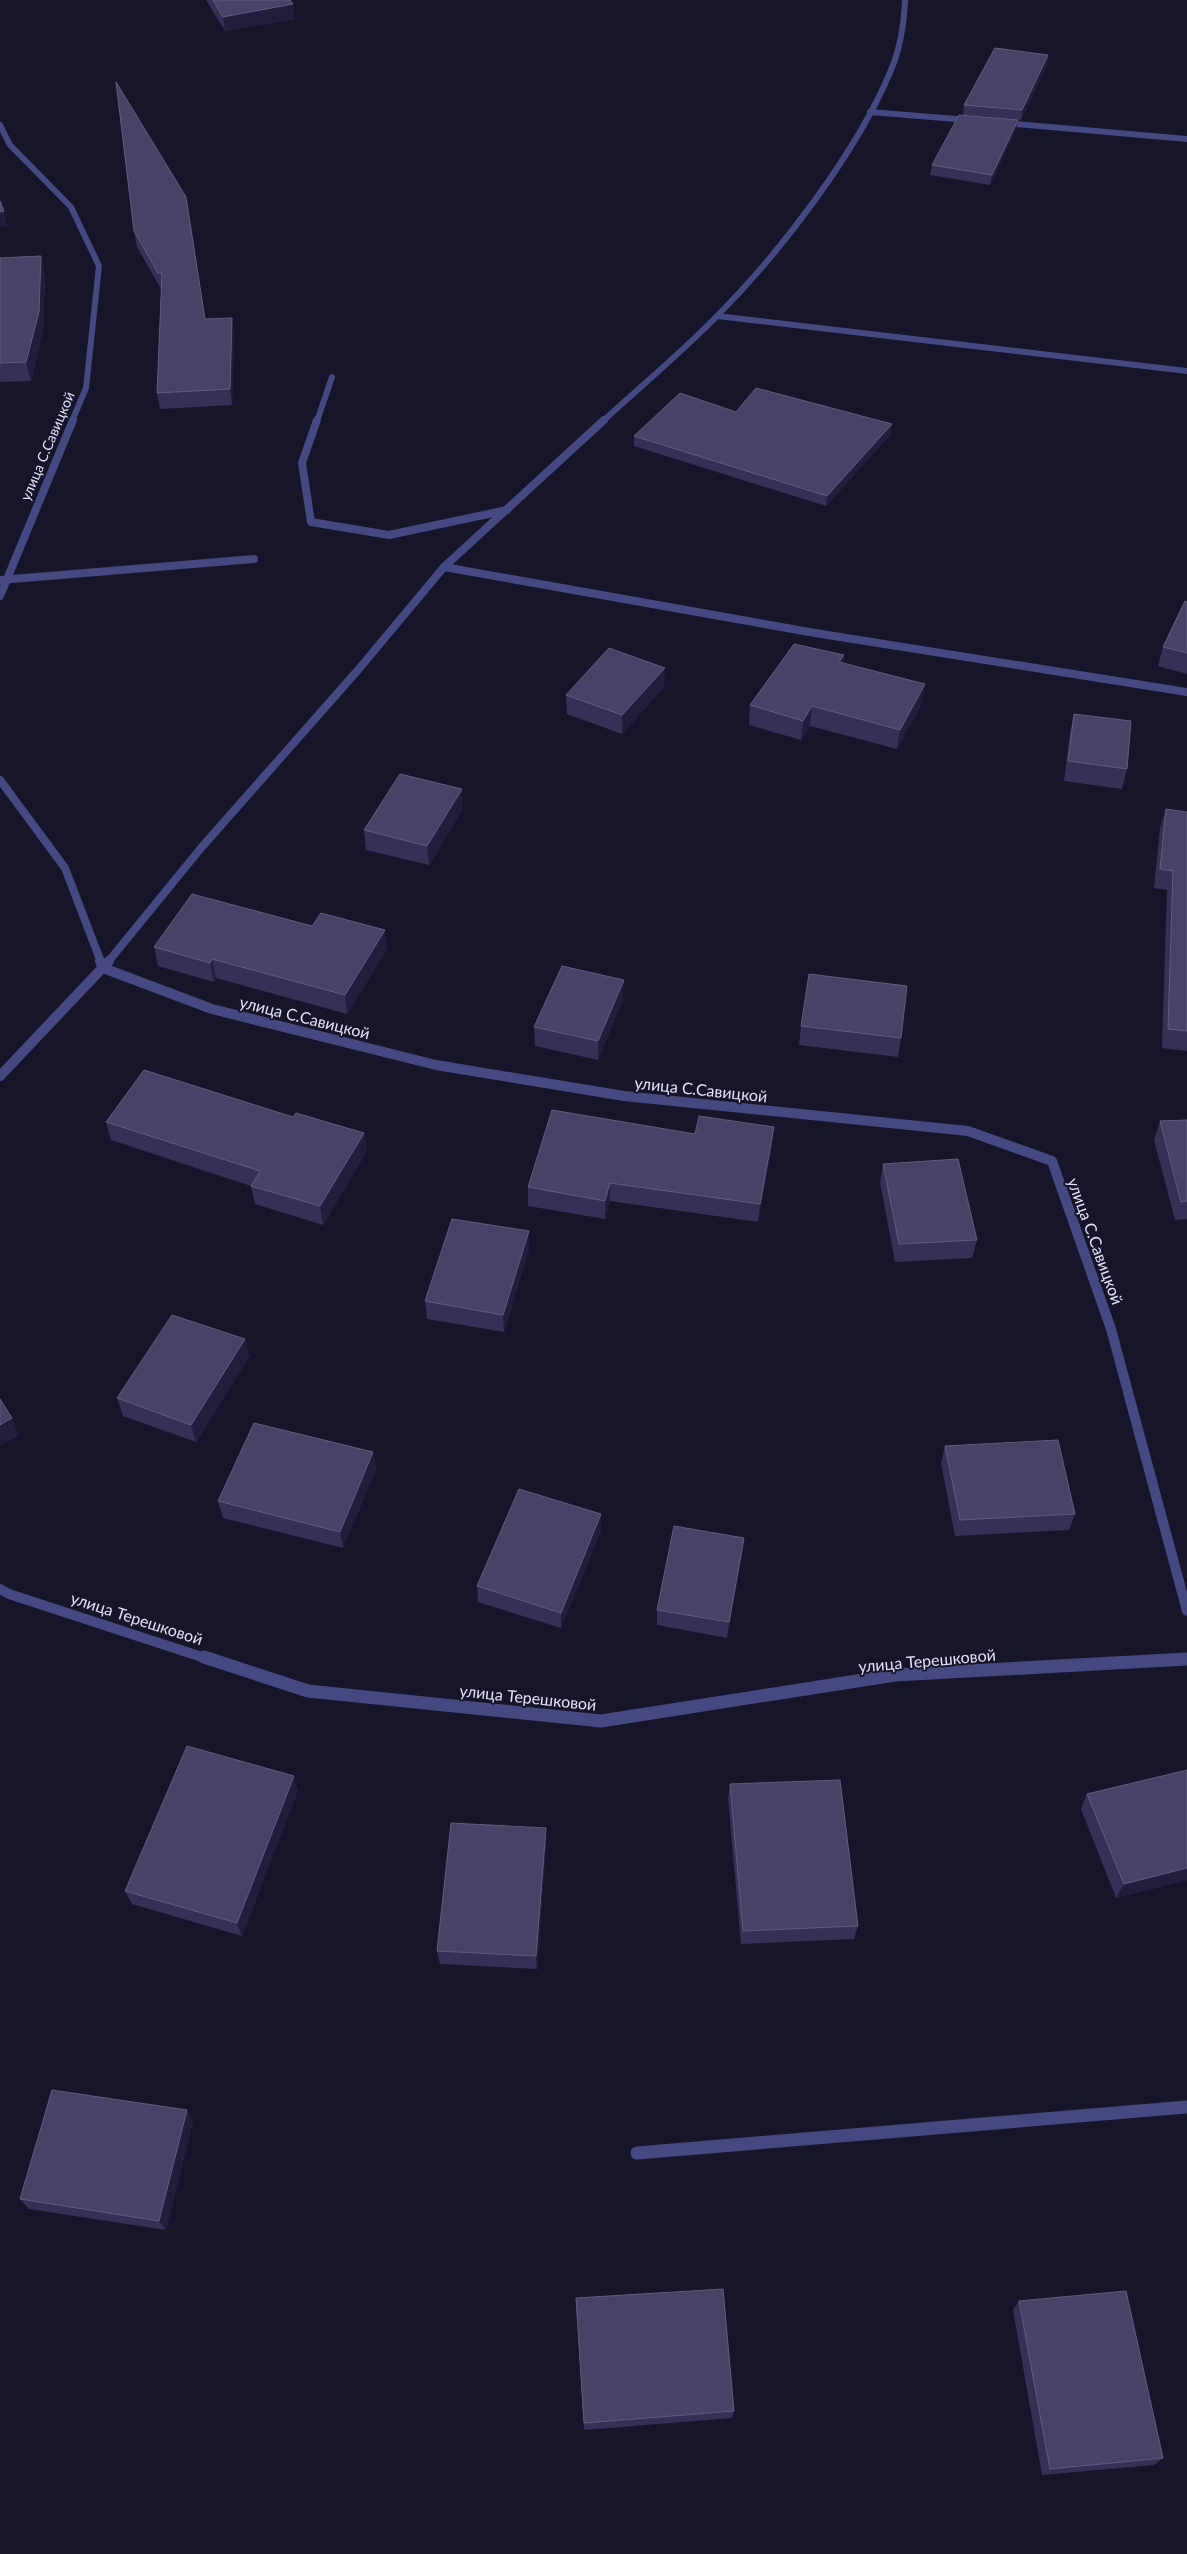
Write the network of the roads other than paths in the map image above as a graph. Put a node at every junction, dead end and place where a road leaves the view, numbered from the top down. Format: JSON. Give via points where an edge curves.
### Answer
{"nodes":[{"id":1,"x":905,"y":0,"type":"edge"},
{"id":2,"x":870,"y":112,"type":"junction"},
{"id":3,"x":979,"y":121,"type":"edge"},
{"id":4,"x":999,"y":123,"type":"edge"},
{"id":5,"x":0,"y":125,"type":"edge"},
{"id":6,"x":1187,"y":139,"type":"edge"},
{"id":7,"x":717,"y":316,"type":"junction"},
{"id":8,"x":1187,"y":371,"type":"edge"},
{"id":9,"x":332,"y":377,"type":"dead end"},
{"id":10,"x":507,"y":510,"type":"junction"},
{"id":11,"x":254,"y":559,"type":"dead end"},
{"id":12,"x":444,"y":567,"type":"junction"},
{"id":13,"x":3,"y":579,"type":"edge"},
{"id":14,"x":0,"y":596,"type":"edge"},
{"id":15,"x":1187,"y":692,"type":"edge"},
{"id":16,"x":0,"y":780,"type":"edge"},
{"id":17,"x":103,"y":968,"type":"junction"},
{"id":18,"x":0,"y":1076,"type":"edge"},
{"id":19,"x":0,"y":1589,"type":"edge"},
{"id":20,"x":1187,"y":1611,"type":"edge"},
{"id":21,"x":1187,"y":1659,"type":"edge"},
{"id":22,"x":1187,"y":2107,"type":"edge"},
{"id":23,"x":637,"y":2153,"type":"dead end"}],
"edges":[{"from":1,"to":2,"type":"street","via":[[892,69]]},
{"from":2,"to":3,"type":"street"},
{"from":2,"to":7,"type":"street","via":[[814,200]]},
{"from":4,"to":6,"type":"street"},
{"from":5,"to":13,"type":"street","name":"улица С.Савицкой","via":[[10,145],[71,207],[99,266],[86,388]]},
{"from":7,"to":8,"type":"street"},
{"from":7,"to":10,"type":"street"},
{"from":9,"to":10,"type":"street","via":[[302,463],[311,522],[389,535]]},
{"from":10,"to":12,"type":"street"},
{"from":11,"to":13,"type":"street"},
{"from":12,"to":15,"type":"street","via":[[991,664]]},
{"from":12,"to":17,"type":"street","via":[[201,848]]},
{"from":13,"to":14,"type":"street","name":"улица С.Савицкой"},
{"from":16,"to":17,"type":"street","via":[[65,868]]},
{"from":17,"to":18,"type":"street"},
{"from":17,"to":20,"type":"street","name":"улица С.Савицкой","via":[[212,1009],[436,1065],[624,1096],[968,1131],[1052,1161],[1112,1329]]},
{"from":19,"to":21,"type":"street","name":"улица Терешковой","via":[[308,1691],[601,1721],[895,1675]]},
{"from":22,"to":23,"type":"street"}]}
